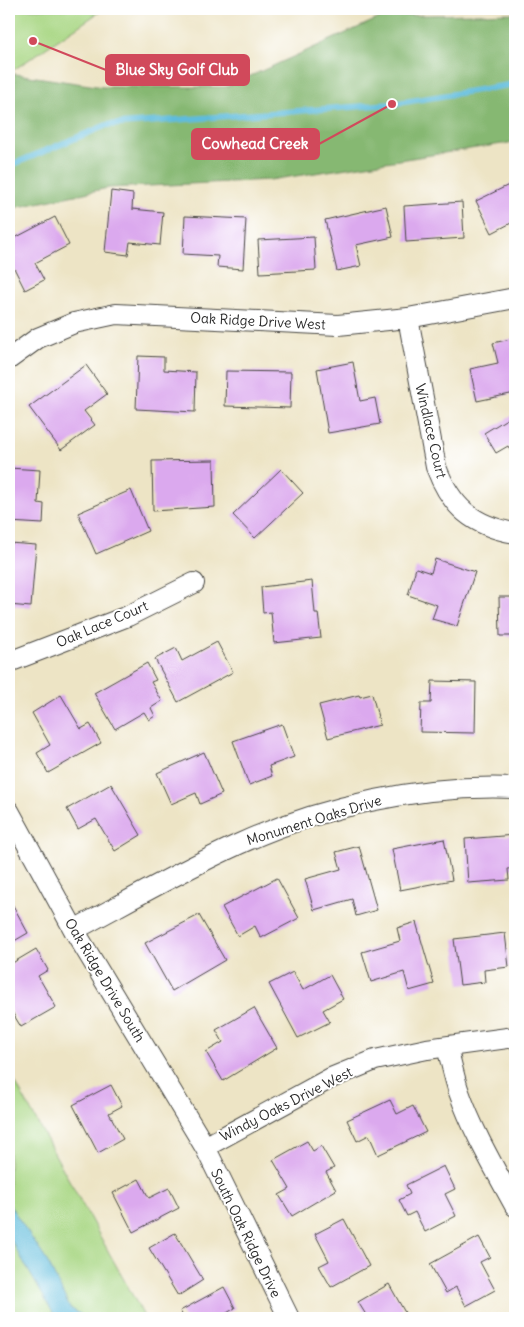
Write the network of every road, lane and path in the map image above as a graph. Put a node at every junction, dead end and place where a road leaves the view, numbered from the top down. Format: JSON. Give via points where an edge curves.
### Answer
{"nodes":[{"id":1,"x":515,"y":298,"type":"edge"},
{"id":2,"x":408,"y":318,"type":"junction"},
{"id":3,"x":9,"y":359,"type":"edge"},
{"id":4,"x":515,"y":533,"type":"edge"},
{"id":5,"x":194,"y":583,"type":"dead end"},
{"id":6,"x":9,"y":662,"type":"edge"},
{"id":7,"x":515,"y":788,"type":"edge"},
{"id":8,"x":9,"y":811,"type":"edge"},
{"id":9,"x":74,"y":930,"type":"junction"},
{"id":10,"x":515,"y":1037,"type":"edge"},
{"id":11,"x":447,"y":1047,"type":"junction"},
{"id":12,"x":205,"y":1147,"type":"junction"},
{"id":13,"x":515,"y":1206,"type":"edge"},
{"id":14,"x":289,"y":1318,"type":"edge"}],
"edges":[{"from":1,"to":2,"type":"street","name":"Oak Ridge Drive West"},
{"from":2,"to":3,"type":"street","name":"Oak Ridge Drive West","via":[[338,325],[116,314],[74,323],[38,338]]},
{"from":2,"to":4,"type":"street","name":"Windlace Court","via":[[436,466],[445,490],[464,511],[487,526]]},
{"from":5,"to":6,"type":"street","name":"Oak Lace Court","via":[[128,616]]},
{"from":7,"to":9,"type":"street","name":"Monument Oaks Drive","via":[[391,796],[291,824],[240,843]]},
{"from":8,"to":9,"type":"street","name":"Oak Ridge Drive South"},
{"from":9,"to":12,"type":"street","name":"Oak Ridge Drive South"},
{"from":10,"to":11,"type":"street","name":"Windy Oaks Drive West"},
{"from":11,"to":12,"type":"street","name":"Windy Oaks Drive West","via":[[375,1060],[340,1074]]},
{"from":11,"to":13,"type":"street","via":[[471,1121]]},
{"from":12,"to":14,"type":"street","name":"South Oak Ridge Drive"}]}
